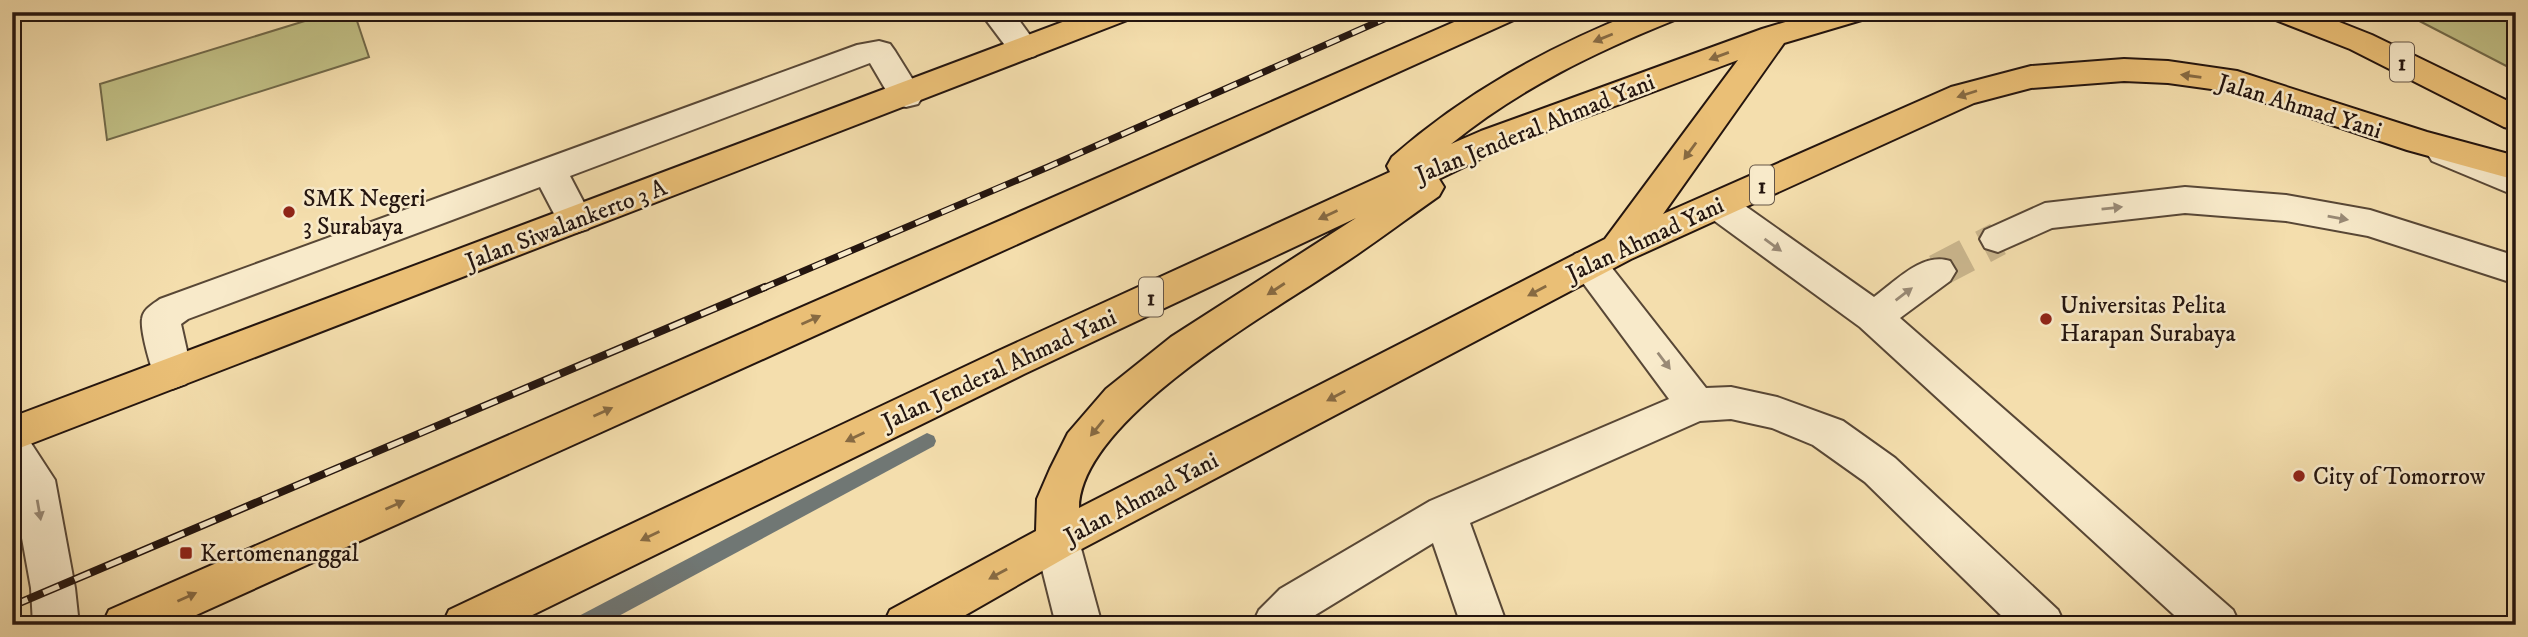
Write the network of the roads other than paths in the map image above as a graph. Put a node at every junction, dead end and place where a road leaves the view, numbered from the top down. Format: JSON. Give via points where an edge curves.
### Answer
{"nodes":[{"id":1,"x":996,"y":12,"type":"edge"},
{"id":2,"x":1119,"y":12,"type":"edge"},
{"id":3,"x":1505,"y":12,"type":"edge"},
{"id":4,"x":1666,"y":12,"type":"edge"},
{"id":5,"x":1854,"y":12,"type":"edge"},
{"id":6,"x":2284,"y":12,"type":"edge"},
{"id":7,"x":2348,"y":12,"type":"edge"},
{"id":8,"x":1773,"y":36,"type":"junction"},
{"id":9,"x":1024,"y":49,"type":"junction"},
{"id":10,"x":905,"y":96,"type":"junction"},
{"id":11,"x":2516,"y":113,"type":"edge"},
{"id":12,"x":2516,"y":119,"type":"edge"},
{"id":13,"x":1493,"y":139,"type":"junction"},
{"id":14,"x":2419,"y":142,"type":"junction"},
{"id":15,"x":2516,"y":168,"type":"edge"},
{"id":16,"x":550,"y":171,"type":"junction"},
{"id":17,"x":2516,"y":184,"type":"edge"},
{"id":18,"x":1375,"y":193,"type":"junction"},
{"id":19,"x":1718,"y":205,"type":"junction"},
{"id":20,"x":575,"y":220,"type":"junction"},
{"id":21,"x":1998,"y":239,"type":"tunnel mouth"},
{"id":22,"x":1603,"y":257,"type":"junction"},
{"id":23,"x":2516,"y":270,"type":"edge"},
{"id":24,"x":1937,"y":271,"type":"tunnel mouth"},
{"id":25,"x":1874,"y":317,"type":"junction"},
{"id":26,"x":172,"y":373,"type":"junction"},
{"id":27,"x":1696,"y":405,"type":"junction"},
{"id":28,"x":12,"y":434,"type":"edge"},
{"id":29,"x":12,"y":449,"type":"edge"},
{"id":30,"x":1445,"y":514,"type":"junction"},
{"id":31,"x":1057,"y":541,"type":"junction"},
{"id":32,"x":56,"y":625,"type":"edge"},
{"id":33,"x":125,"y":625,"type":"edge"},
{"id":34,"x":465,"y":625,"type":"edge"},
{"id":35,"x":906,"y":625,"type":"edge"},
{"id":36,"x":1079,"y":625,"type":"edge"},
{"id":37,"x":1275,"y":625,"type":"edge"},
{"id":38,"x":1484,"y":625,"type":"edge"},
{"id":39,"x":2042,"y":625,"type":"edge"},
{"id":40,"x":2217,"y":625,"type":"edge"}],
"edges":[{"from":1,"to":9,"type":"street"},
{"from":2,"to":9,"type":"main road","name":"Jalan Siwalankerto 3 A"},
{"from":33,"to":3,"type":"main road","one_way":true},
{"from":4,"to":18,"type":"main road","one_way":true,"via":[[1533,71],[1434,138]]},
{"from":5,"to":8,"type":"main road","name":"Jalan Jenderal Ahmad Yani","number":"1"},
{"from":6,"to":12,"type":"main road","number":"1","via":[[2361,42]]},
{"from":7,"to":11,"type":"main road","number":"1"},
{"from":8,"to":13,"type":"main road","name":"Jalan Jenderal Ahmad Yani","number":"1","one_way":true},
{"from":8,"to":22,"type":"main road","one_way":true},
{"from":9,"to":10,"type":"main road","name":"Jalan Siwalankerto 3 A"},
{"from":10,"to":16,"type":"street","via":[[879,51],[868,51]]},
{"from":10,"to":20,"type":"main road","name":"Jalan Siwalankerto 3 A"},
{"from":13,"to":18,"type":"main road","name":"Jalan Jenderal Ahmad Yani","number":"1"},
{"from":13,"to":31,"type":"main road","one_way":true,"via":[[1382,220],[1185,348],[1120,400],[1083,445],[1062,489]]},
{"from":14,"to":15,"type":"main road","name":"Jalan Ahmad Yani","number":"1"},
{"from":14,"to":17,"type":"street"},
{"from":14,"to":19,"type":"main road","name":"Jalan Ahmad Yani","number":"1","one_way":true,"via":[[2237,82],[2124,70],[2031,77],[1963,95]]},
{"from":16,"to":20,"type":"street"},
{"from":16,"to":26,"type":"street","via":[[164,314],[161,318]]},
{"from":18,"to":34,"type":"main road","name":"Jalan Jenderal Ahmad Yani","number":"1","one_way":true},
{"from":19,"to":22,"type":"main road","name":"Jalan Ahmad Yani","number":"1"},
{"from":19,"to":25,"type":"street","one_way":true},
{"from":20,"to":26,"type":"main road","name":"Jalan Siwalankerto 3 A"},
{"from":21,"to":23,"type":"street","one_way":true,"via":[[2045,216],[2185,200],[2286,208],[2370,223]]},
{"from":22,"to":27,"type":"street","one_way":true},
{"from":22,"to":31,"type":"main road","name":"Jalan Ahmad Yani","number":"1","one_way":true},
{"from":25,"to":24,"type":"street","one_way":true},
{"from":25,"to":40,"type":"street"},
{"from":26,"to":28,"type":"main road","name":"Jalan Siwalankerto 3 A"},
{"from":27,"to":30,"type":"street"},
{"from":27,"to":39,"type":"street","via":[[1731,403],[1777,413],[1828,433],[1880,470]]},
{"from":29,"to":32,"type":"street","one_way":true,"via":[[34,480]]},
{"from":30,"to":37,"type":"street","via":[[1296,603]]},
{"from":30,"to":38,"type":"street"},
{"from":31,"to":35,"type":"main road","name":"Jalan Ahmad Yani","number":"1","one_way":true},
{"from":31,"to":36,"type":"street"}]}
